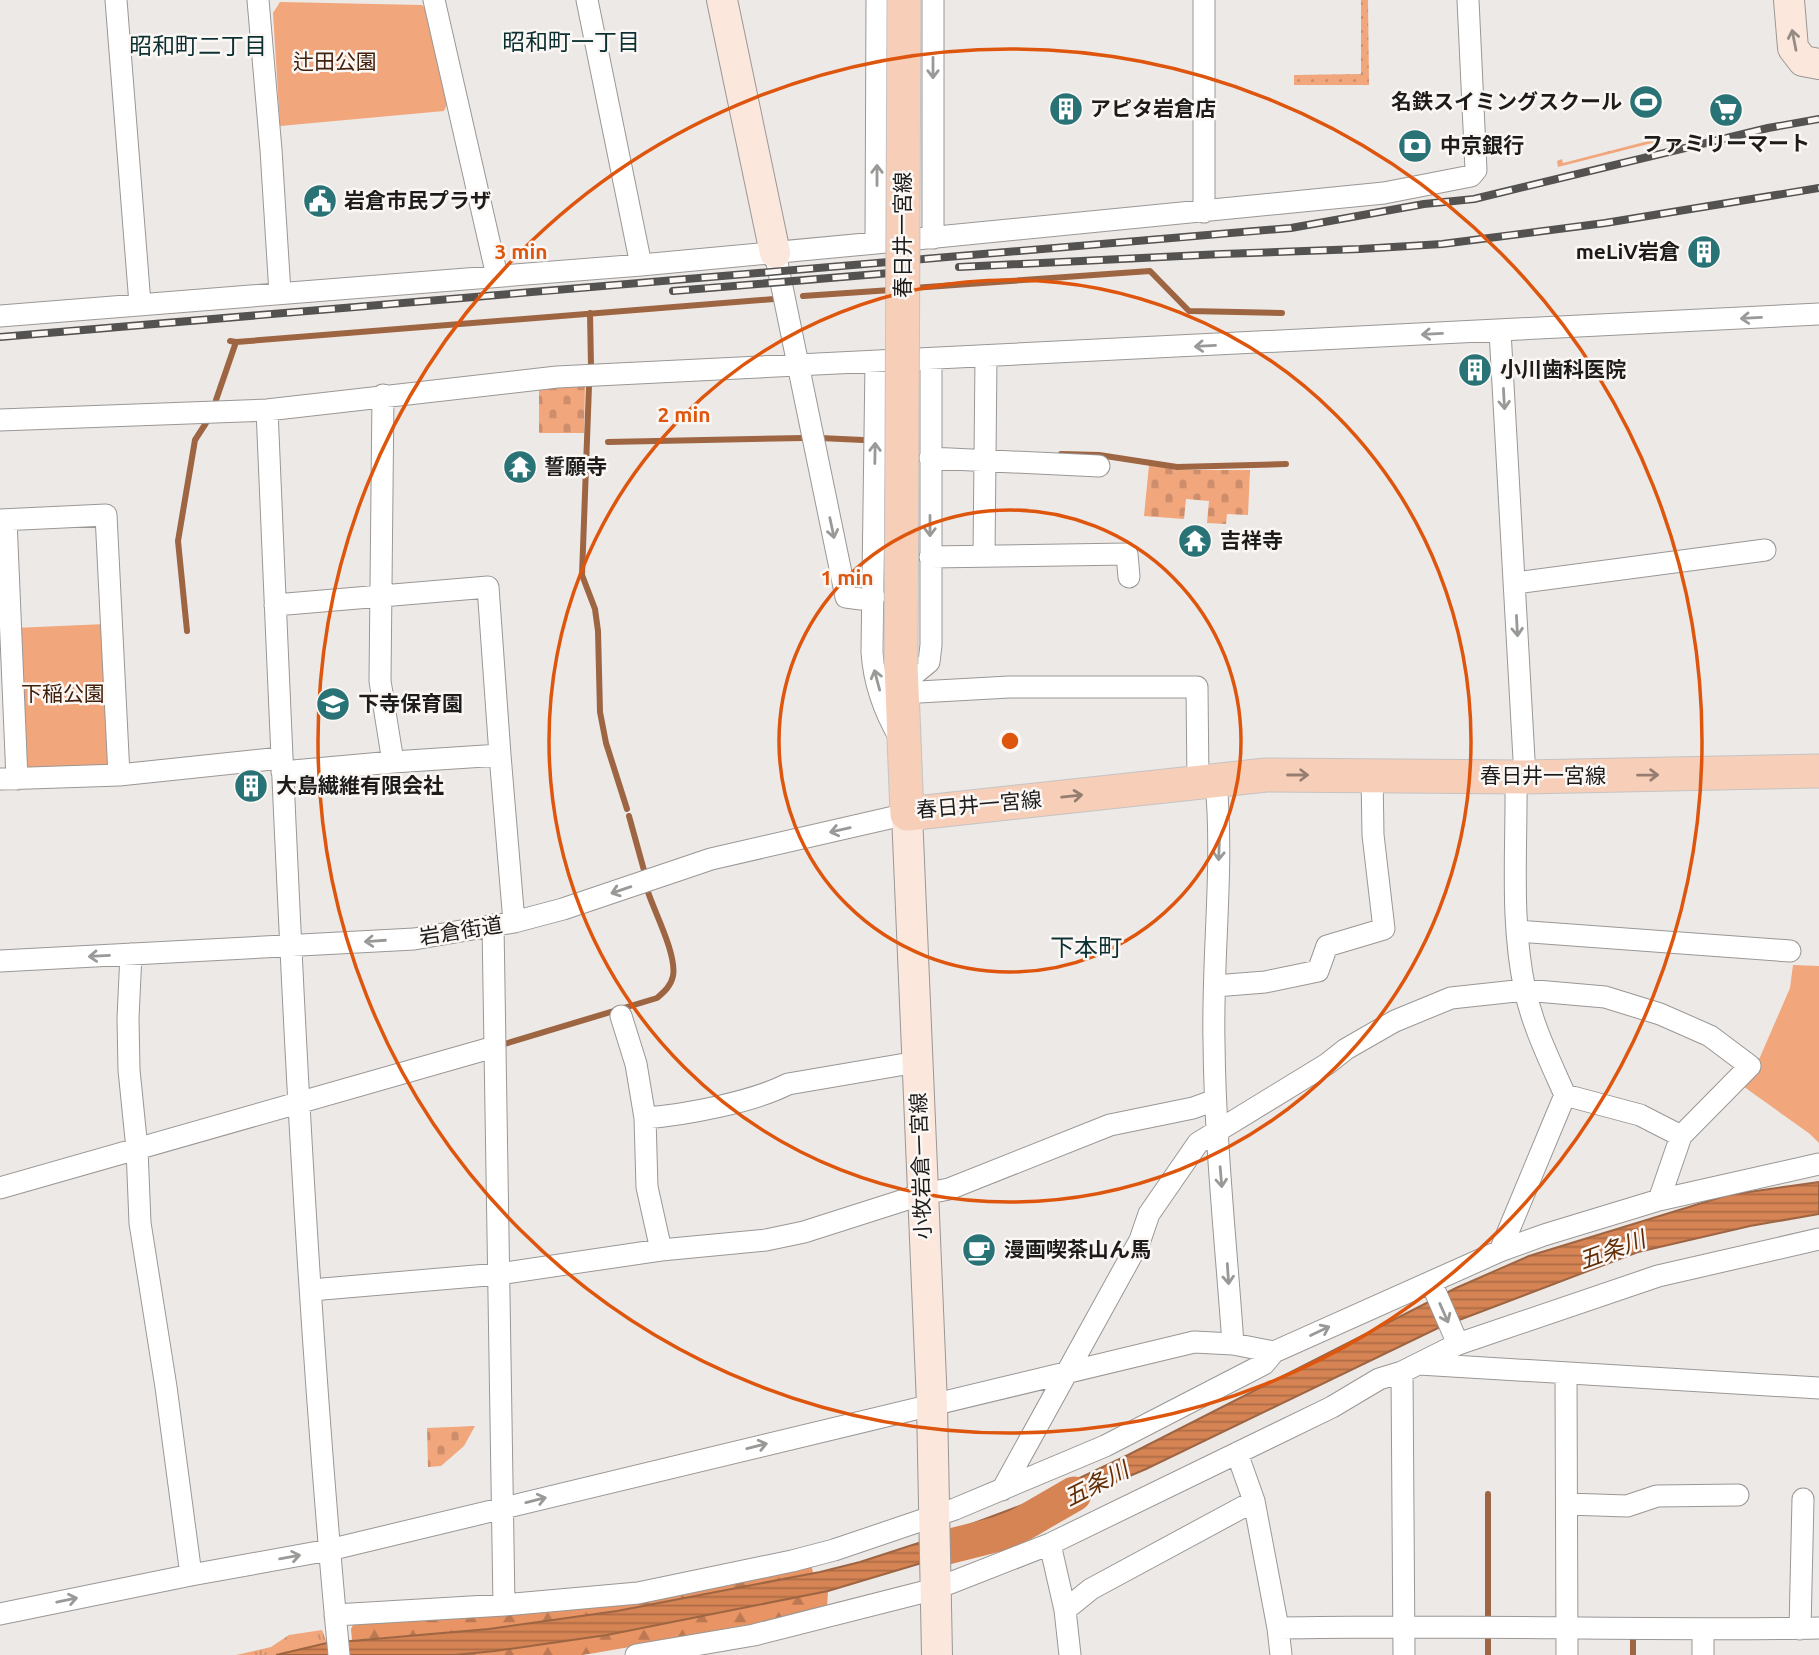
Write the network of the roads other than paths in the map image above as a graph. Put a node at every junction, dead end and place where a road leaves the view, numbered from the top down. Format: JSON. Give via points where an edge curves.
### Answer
{"nodes":[{"id":1,"x":116,"y":0,"type":"edge"},
{"id":2,"x":258,"y":0,"type":"edge"},
{"id":3,"x":434,"y":0,"type":"edge"},
{"id":4,"x":587,"y":0,"type":"edge"},
{"id":5,"x":722,"y":0,"type":"edge"},
{"id":6,"x":877,"y":0,"type":"edge"},
{"id":7,"x":904,"y":0,"type":"edge"},
{"id":8,"x":933,"y":0,"type":"edge"},
{"id":9,"x":1204,"y":0,"type":"edge"},
{"id":10,"x":1468,"y":0,"type":"edge"},
{"id":11,"x":1789,"y":0,"type":"edge"},
{"id":12,"x":1819,"y":64,"type":"edge"},
{"id":13,"x":1204,"y":212,"type":"junction"},
{"id":14,"x":933,"y":238,"type":"junction"},
{"id":15,"x":876,"y":243,"type":"junction"},
{"id":16,"x":775,"y":253,"type":"junction"},
{"id":17,"x":641,"y":265,"type":"junction"},
{"id":18,"x":497,"y":276,"type":"junction"},
{"id":19,"x":280,"y":293,"type":"junction"},
{"id":20,"x":140,"y":304,"type":"junction"},
{"id":21,"x":1819,"y":314,"type":"edge"},
{"id":22,"x":0,"y":316,"type":"edge"},
{"id":23,"x":1500,"y":331,"type":"junction"},
{"id":24,"x":986,"y":357,"type":"junction"},
{"id":25,"x":931,"y":360,"type":"junction"},
{"id":26,"x":876,"y":362,"type":"junction"},
{"id":27,"x":799,"y":365,"type":"junction"},
{"id":28,"x":383,"y":395,"type":"junction"},
{"id":29,"x":267,"y":410,"type":"junction"},
{"id":30,"x":0,"y":420,"type":"edge"},
{"id":31,"x":930,"y":458,"type":"junction"},
{"id":32,"x":985,"y":460,"type":"junction"},
{"id":33,"x":1099,"y":466,"type":"dead end"},
{"id":34,"x":3,"y":520,"type":"edge"},
{"id":35,"x":1765,"y":550,"type":"dead end"},
{"id":36,"x":984,"y":556,"type":"junction"},
{"id":37,"x":930,"y":557,"type":"junction"},
{"id":38,"x":1129,"y":577,"type":"dead end"},
{"id":39,"x":1515,"y":583,"type":"junction"},
{"id":40,"x":380,"y":596,"type":"junction"},
{"id":41,"x":874,"y":597,"type":"junction"},
{"id":42,"x":275,"y":606,"type":"junction"},
{"id":43,"x":901,"y":681,"type":"junction"},
{"id":44,"x":903,"y":743,"type":"junction"},
{"id":45,"x":500,"y":755,"type":"junction"},
{"id":46,"x":393,"y":762,"type":"junction"},
{"id":47,"x":282,"y":765,"type":"junction"},
{"id":48,"x":1819,"y":771,"type":"edge"},
{"id":49,"x":1372,"y":774,"type":"junction"},
{"id":50,"x":119,"y":775,"type":"junction"},
{"id":51,"x":1521,"y":777,"type":"junction"},
{"id":52,"x":8,"y":779,"type":"edge"},
{"id":53,"x":1207,"y":783,"type":"junction"},
{"id":54,"x":907,"y":814,"type":"junction"},
{"id":55,"x":504,"y":924,"type":"junction"},
{"id":56,"x":1517,"y":931,"type":"junction"},
{"id":57,"x":289,"y":947,"type":"junction"},
{"id":58,"x":1790,"y":951,"type":"dead end"},
{"id":59,"x":131,"y":954,"type":"junction"},
{"id":60,"x":0,"y":961,"type":"edge"},
{"id":61,"x":1215,"y":986,"type":"junction"},
{"id":62,"x":1525,"y":990,"type":"junction"},
{"id":63,"x":621,"y":1016,"type":"dead end"},
{"id":64,"x":494,"y":1047,"type":"junction"},
{"id":65,"x":917,"y":1062,"type":"junction"},
{"id":66,"x":1565,"y":1095,"type":"junction"},
{"id":67,"x":1214,"y":1100,"type":"junction"},
{"id":68,"x":298,"y":1104,"type":"junction"},
{"id":69,"x":645,"y":1118,"type":"junction"},
{"id":70,"x":1217,"y":1133,"type":"junction"},
{"id":71,"x":1681,"y":1136,"type":"junction"},
{"id":72,"x":137,"y":1149,"type":"junction"},
{"id":73,"x":1819,"y":1164,"type":"edge"},
{"id":74,"x":0,"y":1188,"type":"edge"},
{"id":75,"x":923,"y":1194,"type":"junction"},
{"id":76,"x":1659,"y":1199,"type":"junction"},
{"id":77,"x":1819,"y":1239,"type":"edge"},
{"id":78,"x":661,"y":1250,"type":"junction"},
{"id":79,"x":1500,"y":1251,"type":"junction"},
{"id":80,"x":499,"y":1274,"type":"junction"},
{"id":81,"x":1431,"y":1282,"type":"junction"},
{"id":82,"x":311,"y":1290,"type":"junction"},
{"id":83,"x":1233,"y":1344,"type":"junction"},
{"id":84,"x":1458,"y":1344,"type":"junction"},
{"id":85,"x":1274,"y":1352,"type":"junction"},
{"id":86,"x":1409,"y":1368,"type":"junction"},
{"id":87,"x":1066,"y":1373,"type":"junction"},
{"id":88,"x":1566,"y":1373,"type":"junction"},
{"id":89,"x":1819,"y":1388,"type":"edge"},
{"id":90,"x":932,"y":1404,"type":"junction"},
{"id":91,"x":1237,"y":1453,"type":"junction"},
{"id":92,"x":1002,"y":1490,"type":"junction"},
{"id":93,"x":1738,"y":1495,"type":"dead end"},
{"id":94,"x":1803,"y":1499,"type":"dead end"},
{"id":95,"x":1254,"y":1501,"type":"junction"},
{"id":96,"x":1567,"y":1504,"type":"junction"},
{"id":97,"x":501,"y":1508,"type":"junction"},
{"id":98,"x":934,"y":1517,"type":"junction"},
{"id":99,"x":1050,"y":1544,"type":"junction"},
{"id":100,"x":330,"y":1550,"type":"junction"},
{"id":101,"x":191,"y":1575,"type":"junction"},
{"id":102,"x":935,"y":1588,"type":"junction"},
{"id":103,"x":504,"y":1605,"type":"junction"},
{"id":104,"x":1065,"y":1610,"type":"junction"},
{"id":105,"x":0,"y":1614,"type":"edge"},
{"id":106,"x":336,"y":1621,"type":"junction"},
{"id":107,"x":1404,"y":1625,"type":"junction"},
{"id":108,"x":1567,"y":1627,"type":"junction"},
{"id":109,"x":1278,"y":1628,"type":"junction"},
{"id":110,"x":1809,"y":1629,"type":"edge"},
{"id":111,"x":1703,"y":1630,"type":"junction"},
{"id":112,"x":754,"y":1645,"type":"edge"},
{"id":113,"x":935,"y":1654,"type":"edge"},
{"id":114,"x":339,"y":1655,"type":"edge"},
{"id":115,"x":636,"y":1655,"type":"edge"},
{"id":116,"x":1070,"y":1655,"type":"edge"},
{"id":117,"x":1281,"y":1655,"type":"edge"},
{"id":118,"x":1404,"y":1655,"type":"edge"},
{"id":119,"x":1567,"y":1655,"type":"edge"},
{"id":120,"x":1703,"y":1655,"type":"edge"}],
"edges":[{"from":1,"to":20,"type":"street"},
{"from":2,"to":19,"type":"street"},
{"from":3,"to":18,"type":"street"},
{"from":4,"to":17,"type":"street"},
{"from":5,"to":16,"type":"main road"},
{"from":15,"to":6,"type":"street","one_way":true},
{"from":7,"to":43,"type":"main road","name":"春日井一宮線","bridge":true},
{"from":8,"to":14,"type":"street","one_way":true},
{"from":9,"to":13,"type":"street"},
{"from":10,"to":13,"type":"street","via":[[1476,170],[1471,176],[1384,193]]},
{"from":12,"to":11,"type":"main road","one_way":true,"via":[[1803,61],[1793,47]]},
{"from":13,"to":14,"type":"street"},
{"from":14,"to":15,"type":"street"},
{"from":15,"to":16,"type":"street"},
{"from":16,"to":17,"type":"street"},
{"from":16,"to":27,"type":"street"},
{"from":17,"to":18,"type":"street"},
{"from":18,"to":19,"type":"street"},
{"from":19,"to":20,"type":"street"},
{"from":20,"to":22,"type":"street"},
{"from":21,"to":23,"type":"street","one_way":true},
{"from":23,"to":24,"type":"street","one_way":true},
{"from":23,"to":39,"type":"street","one_way":true},
{"from":24,"to":25,"type":"street"},
{"from":24,"to":32,"type":"street"},
{"from":25,"to":26,"type":"street"},
{"from":25,"to":31,"type":"street"},
{"from":26,"to":27,"type":"street"},
{"from":41,"to":26,"type":"street","one_way":true},
{"from":27,"to":28,"type":"street","via":[[557,377]]},
{"from":27,"to":41,"type":"street","one_way":true,"via":[[846,597]]},
{"from":28,"to":29,"type":"street"},
{"from":28,"to":40,"type":"street"},
{"from":29,"to":30,"type":"street"},
{"from":29,"to":42,"type":"street"},
{"from":31,"to":32,"type":"street"},
{"from":31,"to":37,"type":"street","one_way":true},
{"from":32,"to":33,"type":"street"},
{"from":32,"to":36,"type":"street"},
{"from":34,"to":50,"type":"street","via":[[106,515]]},
{"from":34,"to":52,"type":"street"},
{"from":35,"to":39,"type":"street"},
{"from":36,"to":37,"type":"street"},
{"from":36,"to":38,"type":"street","via":[[1126,554]]},
{"from":37,"to":43,"type":"street","via":[[929,662]]},
{"from":39,"to":51,"type":"street","one_way":true},
{"from":40,"to":42,"type":"street"},
{"from":40,"to":45,"type":"street","via":[[488,587]]},
{"from":40,"to":46,"type":"street","via":[[380,681]]},
{"from":44,"to":41,"type":"street","one_way":true,"via":[[886,714],[873,667]]},
{"from":42,"to":47,"type":"street"},
{"from":43,"to":44,"type":"main road","name":"春日井一宮線"},
{"from":43,"to":53,"type":"street","via":[[1009,687],[1197,687]]},
{"from":44,"to":54,"type":"main road","name":"春日井一宮線"},
{"from":45,"to":46,"type":"street"},
{"from":45,"to":55,"type":"street"},
{"from":46,"to":47,"type":"street"},
{"from":47,"to":50,"type":"street"},
{"from":47,"to":57,"type":"street"},
{"from":51,"to":48,"type":"main road","name":"春日井一宮線","one_way":true},
{"from":49,"to":51,"type":"main road","name":"春日井一宮線"},
{"from":53,"to":49,"type":"main road","name":"春日井一宮線","one_way":true,"via":[[1266,775]]},
{"from":49,"to":61,"type":"street","via":[[1373,835],[1384,929],[1327,946],[1318,971]]},
{"from":50,"to":52,"type":"street"},
{"from":51,"to":56,"type":"street"},
{"from":54,"to":53,"type":"main road","name":"春日井一宮線","one_way":true},
{"from":53,"to":61,"type":"street","one_way":true,"via":[[1220,818]]},
{"from":54,"to":55,"type":"street","name":"岩倉街道","one_way":true,"via":[[711,859]]},
{"from":54,"to":65,"type":"main road","name":"小牧岩倉一宮線"},
{"from":55,"to":57,"type":"street","name":"岩倉街道","one_way":true,"via":[[414,939]]},
{"from":55,"to":64,"type":"street"},
{"from":56,"to":58,"type":"street"},
{"from":56,"to":62,"type":"street"},
{"from":57,"to":59,"type":"street","name":"岩倉街道"},
{"from":57,"to":68,"type":"street"},
{"from":59,"to":60,"type":"street","name":"岩倉街道","one_way":true},
{"from":59,"to":72,"type":"street","via":[[129,1070]]},
{"from":61,"to":67,"type":"street"},
{"from":62,"to":66,"type":"street","via":[[1540,1040]]},
{"from":62,"to":70,"type":"street","via":[[1451,998],[1415,1012],[1346,1049]]},
{"from":62,"to":71,"type":"street","via":[[1605,997],[1660,1014],[1710,1036],[1750,1066]]},
{"from":63,"to":69,"type":"street","via":[[636,1064]]},
{"from":64,"to":68,"type":"street"},
{"from":64,"to":80,"type":"street"},
{"from":65,"to":69,"type":"street","via":[[789,1084],[770,1093],[668,1117]]},
{"from":65,"to":75,"type":"main road","name":"小牧岩倉一宮線"},
{"from":66,"to":71,"type":"street","via":[[1640,1115]]},
{"from":66,"to":79,"type":"street"},
{"from":67,"to":70,"type":"street"},
{"from":67,"to":75,"type":"street","via":[[1110,1125],[949,1189]]},
{"from":68,"to":72,"type":"street"},
{"from":68,"to":82,"type":"street"},
{"from":69,"to":78,"type":"street","via":[[647,1187]]},
{"from":70,"to":83,"type":"street","one_way":true},
{"from":70,"to":87,"type":"street","via":[[1198,1143],[1149,1214],[1140,1240]]},
{"from":71,"to":76,"type":"street"},
{"from":72,"to":74,"type":"street"},
{"from":72,"to":101,"type":"street","via":[[140,1223]]},
{"from":73,"to":76,"type":"street"},
{"from":75,"to":78,"type":"street","via":[[804,1232]]},
{"from":75,"to":90,"type":"main road","name":"小牧岩倉一宮線"},
{"from":76,"to":79,"type":"street"},
{"from":77,"to":84,"type":"street","via":[[1658,1276]]},
{"from":78,"to":80,"type":"street"},
{"from":79,"to":81,"type":"street"},
{"from":80,"to":82,"type":"street"},
{"from":80,"to":97,"type":"street"},
{"from":81,"to":84,"type":"street","one_way":true},
{"from":85,"to":81,"type":"street","one_way":true},
{"from":82,"to":100,"type":"street"},
{"from":83,"to":85,"type":"street"},
{"from":83,"to":87,"type":"street","via":[[1194,1342]]},
{"from":84,"to":86,"type":"street"},
{"from":85,"to":92,"type":"street","via":[[1264,1364],[1105,1446]]},
{"from":86,"to":88,"type":"street"},
{"from":86,"to":91,"type":"street"},
{"from":86,"to":107,"type":"street"},
{"from":87,"to":90,"type":"street"},
{"from":87,"to":92,"type":"street"},
{"from":88,"to":89,"type":"street"},
{"from":88,"to":96,"type":"street"},
{"from":97,"to":90,"type":"street","one_way":true},
{"from":90,"to":98,"type":"main road","name":"小牧岩倉一宮線"},
{"from":91,"to":95,"type":"street"},
{"from":91,"to":99,"type":"street"},
{"from":92,"to":98,"type":"street"},
{"from":93,"to":96,"type":"street","via":[[1657,1496],[1627,1506]]},
{"from":94,"to":110,"type":"street"},
{"from":95,"to":104,"type":"street","via":[[1091,1589]]},
{"from":95,"to":109,"type":"street"},
{"from":96,"to":108,"type":"street"},
{"from":97,"to":100,"type":"street"},
{"from":97,"to":103,"type":"street"},
{"from":98,"to":102,"type":"main road","name":"小牧岩倉一宮線"},
{"from":98,"to":103,"type":"street","via":[[792,1561],[638,1593]]},
{"from":99,"to":102,"type":"street"},
{"from":99,"to":104,"type":"street"},
{"from":101,"to":100,"type":"street","one_way":true},
{"from":100,"to":106,"type":"street"},
{"from":105,"to":101,"type":"street","one_way":true},
{"from":102,"to":112,"type":"street"},
{"from":102,"to":113,"type":"main road"},
{"from":103,"to":106,"type":"street"},
{"from":104,"to":116,"type":"street"},
{"from":106,"to":114,"type":"street"},
{"from":107,"to":108,"type":"street"},
{"from":107,"to":109,"type":"street"},
{"from":107,"to":118,"type":"street"},
{"from":108,"to":111,"type":"street"},
{"from":108,"to":119,"type":"street"},
{"from":109,"to":117,"type":"street"},
{"from":110,"to":111,"type":"street"},
{"from":111,"to":120,"type":"street"},
{"from":112,"to":115,"type":"street"}]}
